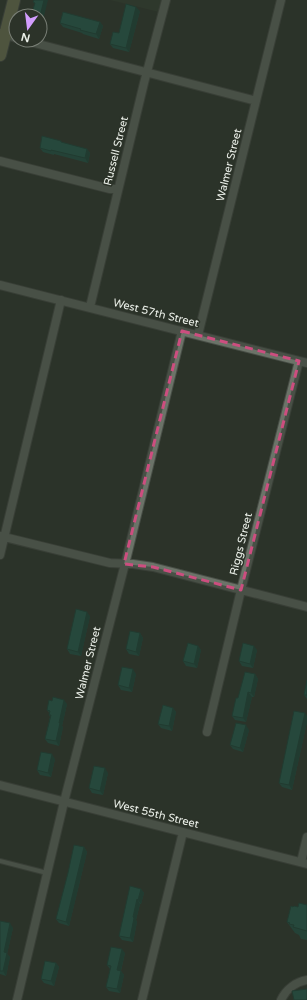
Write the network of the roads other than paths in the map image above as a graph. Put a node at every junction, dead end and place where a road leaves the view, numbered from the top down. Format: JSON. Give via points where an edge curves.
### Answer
{"nodes":[{"id":1,"x":14,"y":0,"type":"edge"},
{"id":2,"x":166,"y":0,"type":"edge"},
{"id":3,"x":281,"y":0,"type":"edge"},
{"id":4,"x":7,"y":35,"type":"edge"},
{"id":5,"x":48,"y":47,"type":"edge"},
{"id":6,"x":0,"y":55,"type":"edge"},
{"id":7,"x":147,"y":73,"type":"junction"},
{"id":8,"x":256,"y":101,"type":"junction"},
{"id":9,"x":0,"y":161,"type":"edge"},
{"id":10,"x":118,"y":189,"type":"junction"},
{"id":11,"x":0,"y":285,"type":"edge"},
{"id":12,"x":61,"y":300,"type":"junction"},
{"id":13,"x":90,"y":307,"type":"junction"},
{"id":14,"x":182,"y":331,"type":"junction"},
{"id":15,"x":198,"y":335,"type":"junction"},
{"id":16,"x":303,"y":362,"type":"edge"},
{"id":17,"x":2,"y":536,"type":"edge"},
{"id":18,"x":0,"y":555,"type":"edge"},
{"id":19,"x":124,"y":564,"type":"junction"},
{"id":20,"x":241,"y":590,"type":"junction"},
{"id":21,"x":307,"y":607,"type":"edge"},
{"id":22,"x":206,"y":732,"type":"dead end"},
{"id":23,"x":0,"y":785,"type":"edge"},
{"id":24,"x":64,"y":802,"type":"junction"},
{"id":25,"x":183,"y":832,"type":"junction"},
{"id":26,"x":307,"y":837,"type":"edge"},
{"id":27,"x":0,"y":860,"type":"edge"},
{"id":28,"x":304,"y":863,"type":"edge"},
{"id":29,"x":47,"y":873,"type":"junction"},
{"id":30,"x":307,"y":980,"type":"edge"},
{"id":31,"x":17,"y":1000,"type":"edge"},
{"id":32,"x":142,"y":1000,"type":"edge"},
{"id":33,"x":280,"y":1000,"type":"edge"}],
"edges":[{"from":1,"to":4,"type":"street"},
{"from":2,"to":7,"type":"street","name":"Russell Street"},
{"from":3,"to":8,"type":"street","name":"Walmer Street"},
{"from":4,"to":6,"type":"street"},
{"from":5,"to":7,"type":"street"},
{"from":7,"to":8,"type":"street"},
{"from":7,"to":10,"type":"street","name":"Russell Street"},
{"from":8,"to":15,"type":"street","name":"Walmer Street"},
{"from":9,"to":10,"type":"street"},
{"from":10,"to":13,"type":"street","name":"Russell Street"},
{"from":11,"to":12,"type":"street","name":"West 57th Street"},
{"from":12,"to":13,"type":"street","name":"West 57th Street"},
{"from":12,"to":17,"type":"street"},
{"from":13,"to":14,"type":"street","name":"West 57th Street"},
{"from":14,"to":15,"type":"street","name":"West 57th Street"},
{"from":14,"to":19,"type":"street","name":"Walmer Street"},
{"from":15,"to":16,"type":"street","name":"West 57th Street"},
{"from":16,"to":20,"type":"street","name":"Riggs Street"},
{"from":17,"to":18,"type":"street"},
{"from":17,"to":19,"type":"street","via":[[110,563]]},
{"from":19,"to":20,"type":"street","via":[[153,567]]},
{"from":19,"to":24,"type":"street","name":"Walmer Street"},
{"from":20,"to":21,"type":"street"},
{"from":20,"to":22,"type":"street","name":"Riggs Street"},
{"from":23,"to":24,"type":"street","name":"West 55th Street"},
{"from":24,"to":25,"type":"street","name":"West 55th Street"},
{"from":24,"to":29,"type":"street","name":"Walmer Street"},
{"from":25,"to":28,"type":"street","name":"West 55th Street"},
{"from":25,"to":32,"type":"street"},
{"from":26,"to":28,"type":"street"},
{"from":27,"to":29,"type":"lane"},
{"from":29,"to":31,"type":"street","name":"Walmer Street"},
{"from":30,"to":33,"type":"street","via":[[292,986]]}]}
